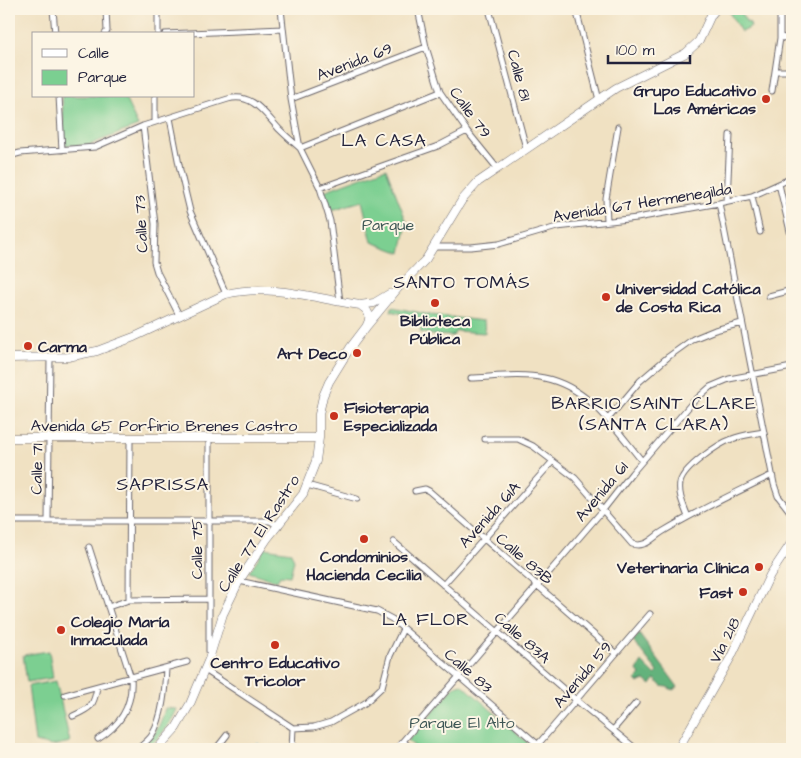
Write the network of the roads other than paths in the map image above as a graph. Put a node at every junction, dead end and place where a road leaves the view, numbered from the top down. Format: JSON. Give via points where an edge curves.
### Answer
{"nodes":[{"id":1,"x":53,"y":9,"type":"edge"},
{"id":2,"x":106,"y":9,"type":"edge"},
{"id":3,"x":158,"y":9,"type":"edge"},
{"id":4,"x":281,"y":9,"type":"edge"},
{"id":5,"x":418,"y":9,"type":"edge"},
{"id":6,"x":489,"y":9,"type":"edge"},
{"id":7,"x":576,"y":9,"type":"edge"},
{"id":8,"x":716,"y":9,"type":"edge"},
{"id":9,"x":780,"y":9,"type":"edge"},
{"id":10,"x":283,"y":29,"type":"junction"},
{"id":11,"x":55,"y":32,"type":"edge"},
{"id":12,"x":106,"y":32,"type":"edge"},
{"id":13,"x":158,"y":32,"type":"edge"},
{"id":14,"x":195,"y":33,"type":"edge"},
{"id":15,"x":792,"y":37,"type":"edge"},
{"id":16,"x":780,"y":38,"type":"junction"},
{"id":17,"x":426,"y":47,"type":"junction"},
{"id":18,"x":776,"y":71,"type":"junction"},
{"id":19,"x":792,"y":71,"type":"edge"},
{"id":20,"x":772,"y":91,"type":"dead end"},
{"id":21,"x":440,"y":92,"type":"junction"},
{"id":22,"x":59,"y":98,"type":"edge"},
{"id":23,"x":156,"y":98,"type":"edge"},
{"id":24,"x":291,"y":99,"type":"junction"},
{"id":25,"x":599,"y":100,"type":"junction"},
{"id":26,"x":170,"y":118,"type":"junction"},
{"id":27,"x":154,"y":122,"type":"junction"},
{"id":28,"x":143,"y":126,"type":"junction"},
{"id":29,"x":618,"y":127,"type":"dead end"},
{"id":30,"x":467,"y":132,"type":"junction"},
{"id":31,"x":730,"y":135,"type":"dead end"},
{"id":32,"x":300,"y":148,"type":"junction"},
{"id":33,"x":526,"y":148,"type":"junction"},
{"id":34,"x":62,"y":150,"type":"junction"},
{"id":35,"x":9,"y":156,"type":"edge"},
{"id":36,"x":497,"y":168,"type":"junction"},
{"id":37,"x":792,"y":178,"type":"edge"},
{"id":38,"x":778,"y":184,"type":"junction"},
{"id":39,"x":320,"y":188,"type":"junction"},
{"id":40,"x":752,"y":196,"type":"junction"},
{"id":41,"x":727,"y":201,"type":"junction"},
{"id":42,"x":719,"y":203,"type":"junction"},
{"id":43,"x":607,"y":221,"type":"junction"},
{"id":44,"x":760,"y":232,"type":"dead end"},
{"id":45,"x":792,"y":240,"type":"edge"},
{"id":46,"x":434,"y":247,"type":"junction"},
{"id":47,"x":399,"y":286,"type":"junction"},
{"id":48,"x":792,"y":290,"type":"edge"},
{"id":49,"x":226,"y":294,"type":"junction"},
{"id":50,"x":769,"y":296,"type":"dead end"},
{"id":51,"x":340,"y":302,"type":"junction"},
{"id":52,"x":360,"y":305,"type":"junction"},
{"id":53,"x":178,"y":315,"type":"junction"},
{"id":54,"x":742,"y":323,"type":"junction"},
{"id":55,"x":366,"y":327,"type":"junction"},
{"id":56,"x":9,"y":358,"type":"edge"},
{"id":57,"x":50,"y":358,"type":"junction"},
{"id":58,"x":792,"y":367,"type":"edge"},
{"id":59,"x":751,"y":374,"type":"junction"},
{"id":60,"x":471,"y":378,"type":"dead end"},
{"id":61,"x":608,"y":419,"type":"junction"},
{"id":62,"x":763,"y":432,"type":"junction"},
{"id":63,"x":9,"y":438,"type":"edge"},
{"id":64,"x":319,"y":438,"type":"junction"},
{"id":65,"x":49,"y":439,"type":"junction"},
{"id":66,"x":130,"y":439,"type":"junction"},
{"id":67,"x":208,"y":439,"type":"junction"},
{"id":68,"x":485,"y":439,"type":"dead end"},
{"id":69,"x":553,"y":461,"type":"junction"},
{"id":70,"x":642,"y":461,"type":"junction"},
{"id":71,"x":772,"y":475,"type":"junction"},
{"id":72,"x":307,"y":485,"type":"junction"},
{"id":73,"x":415,"y":491,"type":"dead end"},
{"id":74,"x":358,"y":499,"type":"dead end"},
{"id":75,"x":602,"y":510,"type":"junction"},
{"id":76,"x":792,"y":514,"type":"edge"},
{"id":77,"x":688,"y":517,"type":"junction"},
{"id":78,"x":9,"y":521,"type":"edge"},
{"id":79,"x":48,"y":521,"type":"junction"},
{"id":80,"x":208,"y":521,"type":"junction"},
{"id":81,"x":129,"y":522,"type":"junction"},
{"id":82,"x":279,"y":526,"type":"junction"},
{"id":83,"x":484,"y":539,"type":"junction"},
{"id":84,"x":394,"y":542,"type":"dead end"},
{"id":85,"x":792,"y":542,"type":"edge"},
{"id":86,"x":90,"y":546,"type":"dead end"},
{"id":87,"x":239,"y":581,"type":"junction"},
{"id":88,"x":443,"y":585,"type":"junction"},
{"id":89,"x":537,"y":585,"type":"junction"},
{"id":90,"x":208,"y":599,"type":"junction"},
{"id":91,"x":129,"y":600,"type":"junction"},
{"id":92,"x":108,"y":607,"type":"junction"},
{"id":93,"x":650,"y":614,"type":"dead end"},
{"id":94,"x":403,"y":629,"type":"junction"},
{"id":95,"x":498,"y":631,"type":"junction"},
{"id":96,"x":615,"y":653,"type":"junction"},
{"id":97,"x":209,"y":659,"type":"junction"},
{"id":98,"x":187,"y":662,"type":"dead end"},
{"id":99,"x":166,"y":668,"type":"junction"},
{"id":100,"x":205,"y":670,"type":"junction"},
{"id":101,"x":458,"y":677,"type":"junction"},
{"id":102,"x":131,"y":678,"type":"junction"},
{"id":103,"x":97,"y":687,"type":"junction"},
{"id":104,"x":65,"y":695,"type":"dead end"},
{"id":105,"x":576,"y":700,"type":"junction"},
{"id":106,"x":636,"y":703,"type":"dead end"},
{"id":107,"x":73,"y":716,"type":"dead end"},
{"id":108,"x":293,"y":728,"type":"junction"},
{"id":109,"x":613,"y":730,"type":"junction"},
{"id":110,"x":227,"y":735,"type":"dead end"},
{"id":111,"x":98,"y":738,"type":"dead end"},
{"id":112,"x":404,"y":742,"type":"junction"},
{"id":113,"x":536,"y":747,"type":"edge"},
{"id":114,"x":138,"y":749,"type":"edge"},
{"id":115,"x":157,"y":749,"type":"edge"},
{"id":116,"x":216,"y":749,"type":"edge"},
{"id":117,"x":292,"y":749,"type":"edge"},
{"id":118,"x":396,"y":749,"type":"edge"},
{"id":119,"x":411,"y":749,"type":"edge"},
{"id":120,"x":543,"y":749,"type":"edge"},
{"id":121,"x":636,"y":749,"type":"edge"},
{"id":122,"x":678,"y":749,"type":"edge"}],
"edges":[{"from":1,"to":11,"type":"street"},
{"from":2,"to":12,"type":"street"},
{"from":3,"to":13,"type":"street"},
{"from":4,"to":10,"type":"street"},
{"from":5,"to":17,"type":"street","name":"Calle 79"},
{"from":6,"to":33,"type":"street","name":"Calle 81"},
{"from":7,"to":25,"type":"street"},
{"from":8,"to":25,"type":"main road","via":[[699,41],[686,53],[624,83]]},
{"from":9,"to":16,"type":"street"},
{"from":10,"to":14,"type":"street"},
{"from":10,"to":24,"type":"street"},
{"from":15,"to":16,"type":"street"},
{"from":16,"to":18,"type":"street"},
{"from":17,"to":21,"type":"street","name":"Calle 79"},
{"from":17,"to":24,"type":"street","name":"Avenida 69"},
{"from":18,"to":19,"type":"street"},
{"from":18,"to":20,"type":"street"},
{"from":21,"to":30,"type":"street","name":"Calle 79"},
{"from":21,"to":32,"type":"street"},
{"from":22,"to":34,"type":"street"},
{"from":23,"to":27,"type":"street"},
{"from":24,"to":32,"type":"street"},
{"from":25,"to":33,"type":"main road"},
{"from":26,"to":27,"type":"street"},
{"from":26,"to":32,"type":"street","via":[[241,97],[258,105]]},
{"from":26,"to":49,"type":"street","via":[[190,211]]},
{"from":27,"to":28,"type":"street"},
{"from":28,"to":34,"type":"street","via":[[95,147]]},
{"from":28,"to":53,"type":"street","name":"Calle 73","via":[[154,224],[154,262]]},
{"from":29,"to":43,"type":"street","via":[[606,199]]},
{"from":30,"to":36,"type":"street","name":"Calle 79"},
{"from":30,"to":39,"type":"street","via":[[438,146]]},
{"from":31,"to":41,"type":"street"},
{"from":32,"to":39,"type":"street"},
{"from":33,"to":36,"type":"main road"},
{"from":34,"to":35,"type":"street"},
{"from":36,"to":46,"type":"main road","via":[[462,200]]},
{"from":37,"to":38,"type":"street","name":"Avenida 67 Hermenegilda"},
{"from":38,"to":40,"type":"street","name":"Avenida 67 Hermenegilda"},
{"from":38,"to":45,"type":"street"},
{"from":39,"to":51,"type":"street","via":[[330,221]]},
{"from":40,"to":41,"type":"street","name":"Avenida 67 Hermenegilda"},
{"from":40,"to":44,"type":"street"},
{"from":41,"to":42,"type":"street","name":"Avenida 67 Hermenegilda"},
{"from":42,"to":43,"type":"street","name":"Avenida 67 Hermenegilda"},
{"from":42,"to":54,"type":"street"},
{"from":43,"to":46,"type":"street","name":"Avenida 67 Hermenegilda","via":[[557,227],[499,244]]},
{"from":46,"to":47,"type":"main road"},
{"from":47,"to":52,"type":"main road","via":[[374,304]]},
{"from":47,"to":55,"type":"main road","name":"Calle 77 El Rastro"},
{"from":48,"to":50,"type":"street"},
{"from":49,"to":51,"type":"main road","via":[[241,290],[268,290]]},
{"from":49,"to":53,"type":"main road"},
{"from":51,"to":52,"type":"main road"},
{"from":52,"to":55,"type":"main road","via":[[368,312]]},
{"from":53,"to":57,"type":"main road","via":[[98,351]]},
{"from":54,"to":59,"type":"street"},
{"from":54,"to":61,"type":"street","via":[[693,339],[640,381]]},
{"from":55,"to":64,"type":"main road","name":"Calle 77 El Rastro","via":[[322,396]]},
{"from":56,"to":57,"type":"main road"},
{"from":57,"to":65,"type":"street","name":"Calle 71"},
{"from":58,"to":59,"type":"street","name":"Avenida 61"},
{"from":59,"to":62,"type":"street"},
{"from":59,"to":70,"type":"street","name":"Avenida 61","via":[[710,387]]},
{"from":60,"to":61,"type":"street","via":[[527,376],[558,382],[574,389]]},
{"from":61,"to":70,"type":"street"},
{"from":62,"to":71,"type":"street"},
{"from":62,"to":77,"type":"street","via":[[721,444],[683,476],[680,489]]},
{"from":63,"to":65,"type":"main road","name":"Avenida 65 Porfirio Brenes Castro"},
{"from":64,"to":67,"type":"main road","name":"Avenida 65 Porfirio Brenes Castro"},
{"from":64,"to":72,"type":"main road","name":"Calle 77 El Rastro","via":[[316,461]]},
{"from":65,"to":66,"type":"main road","name":"Avenida 65 Porfirio Brenes Castro"},
{"from":65,"to":79,"type":"street","name":"Calle 71"},
{"from":66,"to":67,"type":"main road","name":"Avenida 65 Porfirio Brenes Castro"},
{"from":66,"to":81,"type":"street"},
{"from":67,"to":80,"type":"street","name":"Calle 75"},
{"from":68,"to":69,"type":"street","via":[[518,439]]},
{"from":69,"to":75,"type":"street","via":[[574,478]]},
{"from":69,"to":83,"type":"street","name":"Avenida 61A"},
{"from":70,"to":75,"type":"street","name":"Avenida 61"},
{"from":71,"to":76,"type":"street","via":[[778,496]]},
{"from":71,"to":77,"type":"street"},
{"from":72,"to":74,"type":"street"},
{"from":72,"to":82,"type":"main road","name":"Calle 77 El Rastro"},
{"from":73,"to":83,"type":"street","name":"Calle 83B","via":[[429,491]]},
{"from":75,"to":77,"type":"street","via":[[632,544],[642,545]]},
{"from":75,"to":89,"type":"street","name":"Avenida 61"},
{"from":78,"to":79,"type":"street"},
{"from":79,"to":81,"type":"street"},
{"from":80,"to":81,"type":"street"},
{"from":80,"to":82,"type":"street","via":[[270,521]]},
{"from":80,"to":90,"type":"street","name":"Calle 75"},
{"from":81,"to":91,"type":"street"},
{"from":82,"to":87,"type":"main road","name":"Calle 77 El Rastro"},
{"from":83,"to":88,"type":"street","name":"Avenida 61A"},
{"from":83,"to":89,"type":"street","name":"Calle 83B"},
{"from":84,"to":88,"type":"street","name":"Calle 83A"},
{"from":85,"to":122,"type":"main road","name":"Vía 218","via":[[770,576],[731,657]]},
{"from":86,"to":92,"type":"street"},
{"from":87,"to":94,"type":"street","via":[[377,611]]},
{"from":87,"to":97,"type":"main road","name":"Calle 77 El Rastro","via":[[223,614]]},
{"from":88,"to":95,"type":"street","name":"Calle 83A"},
{"from":89,"to":95,"type":"street","name":"Avenida 61"},
{"from":89,"to":96,"type":"street","name":"Calle 83B"},
{"from":90,"to":91,"type":"street"},
{"from":90,"to":97,"type":"street","name":"Calle 75"},
{"from":91,"to":92,"type":"street"},
{"from":92,"to":102,"type":"street"},
{"from":93,"to":96,"type":"street","name":"Avenida 59"},
{"from":94,"to":101,"type":"street","name":"Calle 83"},
{"from":94,"to":108,"type":"street","via":[[390,656],[382,687],[365,703],[331,722]]},
{"from":95,"to":101,"type":"street","name":"Avenida 61"},
{"from":95,"to":105,"type":"street","name":"Calle 83A"},
{"from":96,"to":105,"type":"street","name":"Avenida 59"},
{"from":97,"to":100,"type":"main road","name":"Calle 77 El Rastro"},
{"from":98,"to":99,"type":"street"},
{"from":99,"to":102,"type":"street"},
{"from":99,"to":114,"type":"street","via":[[156,725],[151,736]]},
{"from":100,"to":108,"type":"street"},
{"from":100,"to":115,"type":"main road","name":"Calle 77 El Rastro","via":[[176,728]]},
{"from":101,"to":112,"type":"street","name":"Avenida 61"},
{"from":101,"to":113,"type":"street","name":"Calle 83"},
{"from":102,"to":103,"type":"street"},
{"from":102,"to":111,"type":"street","via":[[131,696],[125,714]]},
{"from":103,"to":104,"type":"street"},
{"from":103,"to":107,"type":"street","via":[[92,706]]},
{"from":105,"to":109,"type":"street","name":"Calle 83A"},
{"from":105,"to":113,"type":"street","name":"Avenida 59"},
{"from":106,"to":109,"type":"street"},
{"from":108,"to":117,"type":"street"},
{"from":109,"to":121,"type":"street","name":"Calle 83A"},
{"from":110,"to":116,"type":"street"},
{"from":112,"to":118,"type":"street","name":"Avenida 61"},
{"from":112,"to":119,"type":"street"},
{"from":113,"to":120,"type":"street","name":"Calle 83"}]}
